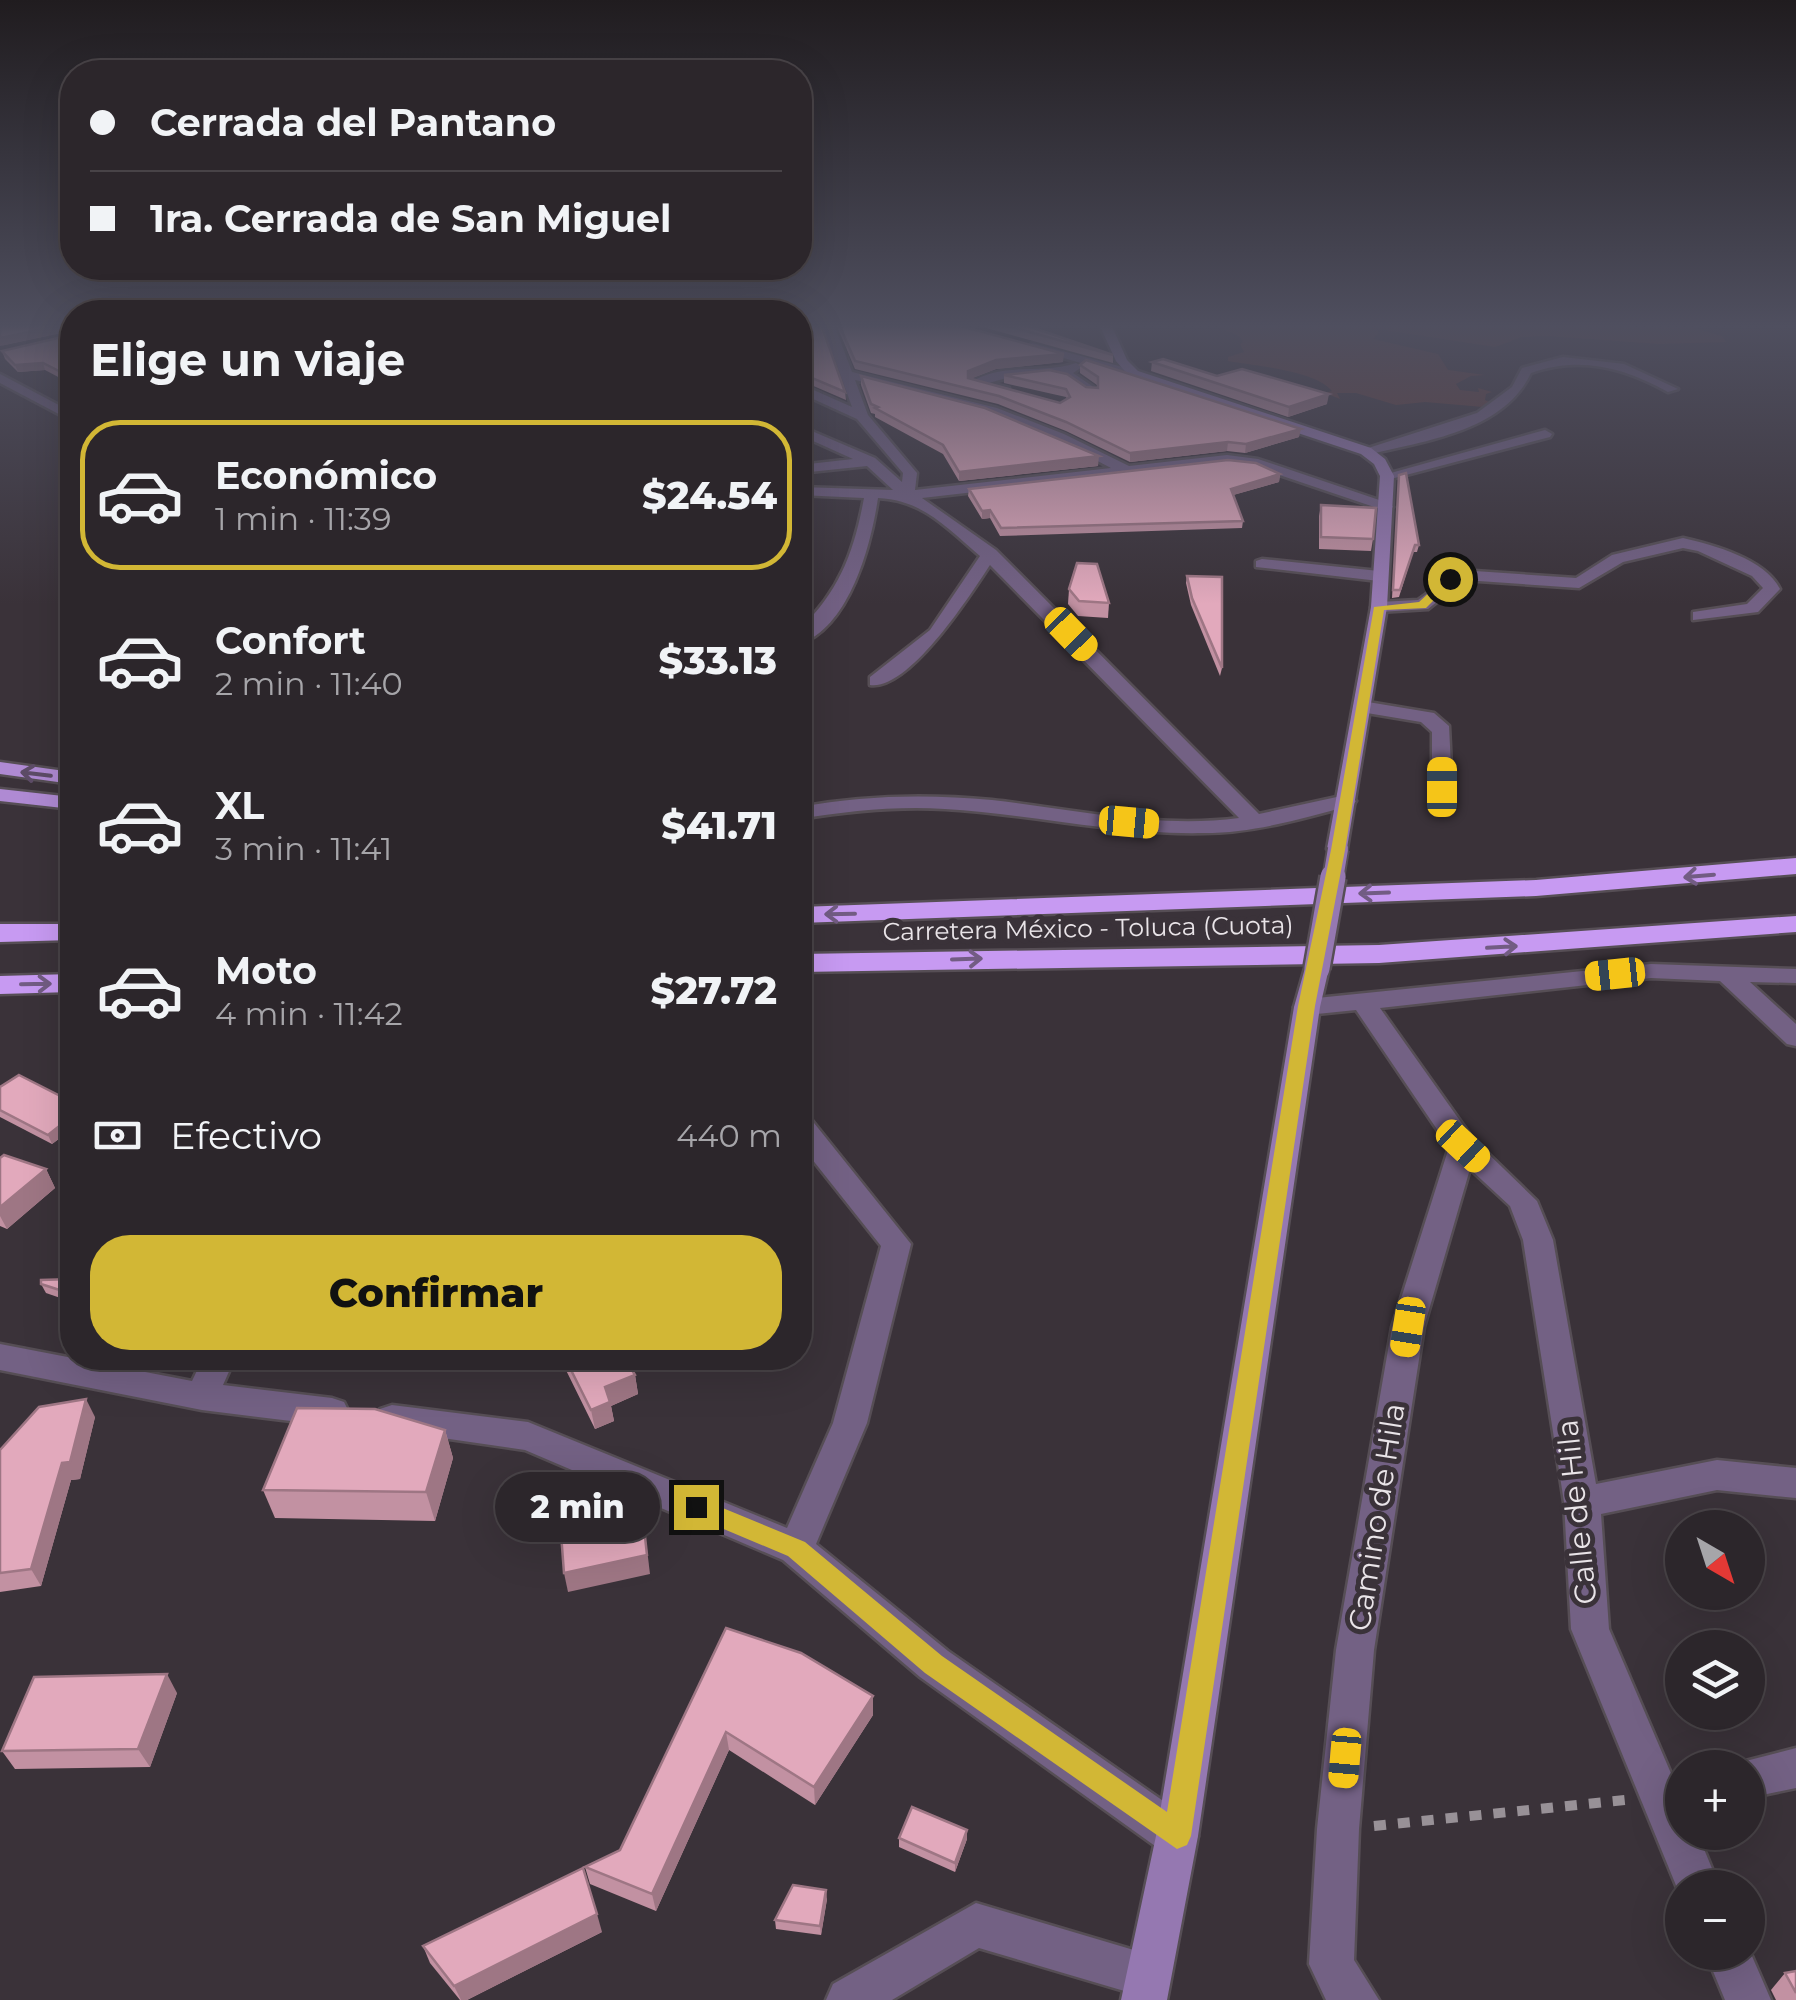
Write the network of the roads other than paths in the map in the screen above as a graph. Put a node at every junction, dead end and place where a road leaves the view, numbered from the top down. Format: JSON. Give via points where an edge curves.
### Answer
{"nodes":[{"id":1,"x":863,"y":417,"type":"edge"},
{"id":2,"x":1015,"y":417,"type":"edge"},
{"id":3,"x":1265,"y":417,"type":"edge"},
{"id":4,"x":1478,"y":417,"type":"edge"},
{"id":5,"x":1545,"y":434,"type":"dead end"},
{"id":6,"x":812,"y":435,"type":"edge"},
{"id":7,"x":1366,"y":451,"type":"junction"},
{"id":8,"x":870,"y":462,"type":"junction"},
{"id":9,"x":812,"y":468,"type":"edge"},
{"id":10,"x":1128,"y":471,"type":"junction"},
{"id":11,"x":1387,"y":476,"type":"junction"},
{"id":12,"x":812,"y":491,"type":"edge"},
{"id":13,"x":872,"y":493,"type":"junction"},
{"id":14,"x":907,"y":495,"type":"junction"},
{"id":15,"x":1386,"y":507,"type":"junction"},
{"id":16,"x":990,"y":553,"type":"junction"},
{"id":17,"x":1262,"y":564,"type":"dead end"},
{"id":18,"x":1379,"y":576,"type":"junction"},
{"id":19,"x":1379,"y":607,"type":"junction"},
{"id":20,"x":1699,"y":616,"type":"dead end"},
{"id":21,"x":812,"y":628,"type":"edge"},
{"id":22,"x":877,"y":681,"type":"dead end"},
{"id":23,"x":1362,"y":707,"type":"junction"},
{"id":24,"x":0,"y":768,"type":"edge"},
{"id":25,"x":60,"y":776,"type":"edge"},
{"id":26,"x":1442,"y":787,"type":"dead end"},
{"id":27,"x":0,"y":795,"type":"edge"},
{"id":28,"x":1346,"y":801,"type":"junction"},
{"id":29,"x":60,"y":802,"type":"edge"},
{"id":30,"x":812,"y":810,"type":"edge"},
{"id":31,"x":1256,"y":824,"type":"junction"},
{"id":32,"x":1796,"y":866,"type":"edge"},
{"id":33,"x":812,"y":915,"type":"edge"},
{"id":34,"x":1796,"y":924,"type":"edge"},
{"id":35,"x":60,"y":932,"type":"edge"},
{"id":36,"x":0,"y":933,"type":"edge"},
{"id":37,"x":812,"y":963,"type":"edge"},
{"id":38,"x":1727,"y":974,"type":"junction"},
{"id":39,"x":1796,"y":976,"type":"edge"},
{"id":40,"x":60,"y":984,"type":"edge"},
{"id":41,"x":0,"y":985,"type":"edge"},
{"id":42,"x":1362,"y":1002,"type":"junction"},
{"id":43,"x":1306,"y":1006,"type":"junction"},
{"id":44,"x":1796,"y":1038,"type":"edge"},
{"id":45,"x":812,"y":1140,"type":"edge"},
{"id":46,"x":1463,"y":1146,"type":"junction"},
{"id":47,"x":0,"y":1360,"type":"edge"},
{"id":48,"x":214,"y":1370,"type":"edge"},
{"id":49,"x":202,"y":1396,"type":"junction"},
{"id":50,"x":1796,"y":1483,"type":"edge"},
{"id":51,"x":1582,"y":1502,"type":"junction"},
{"id":52,"x":796,"y":1549,"type":"junction"},
{"id":53,"x":1796,"y":1768,"type":"edge"},
{"id":54,"x":1765,"y":1774,"type":"edge"},
{"id":55,"x":1665,"y":1782,"type":"edge"},
{"id":56,"x":1177,"y":1836,"type":"junction"},
{"id":57,"x":1735,"y":1970,"type":"edge"},
{"id":58,"x":1146,"y":1987,"type":"edge"},
{"id":59,"x":849,"y":2000,"type":"edge"},
{"id":60,"x":1356,"y":2000,"type":"edge"},
{"id":61,"x":1748,"y":2000,"type":"edge"}],
"edges":[{"from":1,"to":14,"type":"street","via":[[910,473]]},
{"from":2,"to":10,"type":"street"},
{"from":3,"to":7,"type":"street"},
{"from":4,"to":7,"type":"street"},
{"from":5,"to":11,"type":"street"},
{"from":6,"to":8,"type":"street"},
{"from":7,"to":11,"type":"street"},
{"from":8,"to":9,"type":"street"},
{"from":8,"to":14,"type":"street"},
{"from":10,"to":14,"type":"street"},
{"from":10,"to":15,"type":"street","via":[[1240,461]]},
{"from":11,"to":15,"type":"street"},
{"from":12,"to":13,"type":"street"},
{"from":13,"to":14,"type":"street"},
{"from":13,"to":21,"type":"street","via":[[856,569],[837,604]]},
{"from":14,"to":16,"type":"street"},
{"from":15,"to":18,"type":"street"},
{"from":16,"to":22,"type":"street","via":[[936,634]]},
{"from":16,"to":31,"type":"street"},
{"from":17,"to":18,"type":"street"},
{"from":18,"to":19,"type":"street"},
{"from":19,"to":20,"type":"street","via":[[1422,605],[1460,574],[1579,582],[1618,558],[1683,543],[1758,573],[1772,589],[1752,608]]},
{"from":19,"to":23,"type":"street"},
{"from":23,"to":26,"type":"street","via":[[1436,723],[1442,730]]},
{"from":23,"to":28,"type":"street"},
{"from":25,"to":24,"type":"main road","one_way":true},
{"from":27,"to":29,"type":"main road"},
{"from":28,"to":31,"type":"street"},
{"from":28,"to":43,"type":"street","bridge":true},
{"from":30,"to":31,"type":"street","via":[[908,799],[1187,827]]},
{"from":32,"to":33,"type":"highway","name":"Carretera México - Toluca (Cuota)","one_way":true,"via":[[1536,888]]},
{"from":37,"to":34,"type":"highway","name":"Carretera México - Toluca (Cuota)","one_way":true,"via":[[1379,954]]},
{"from":35,"to":36,"type":"highway"},
{"from":38,"to":39,"type":"street"},
{"from":38,"to":42,"type":"street","via":[[1651,970]]},
{"from":38,"to":44,"type":"street"},
{"from":41,"to":40,"type":"highway","one_way":true},
{"from":42,"to":43,"type":"street"},
{"from":42,"to":46,"type":"street"},
{"from":43,"to":56,"type":"street"},
{"from":45,"to":52,"type":"street","via":[[896,1244],[850,1423]]},
{"from":46,"to":51,"type":"street","name":"Calle de Hila","via":[[1522,1201],[1538,1240]]},
{"from":46,"to":60,"type":"street","name":"Camino de Hila","via":[[1408,1327],[1355,1650],[1331,1964]]},
{"from":47,"to":49,"type":"street"},
{"from":48,"to":49,"type":"street"},
{"from":49,"to":52,"type":"street","via":[[528,1436]]},
{"from":50,"to":51,"type":"street","via":[[1716,1474]]},
{"from":51,"to":55,"type":"street","name":"Calle de Hila","via":[[1590,1630]]},
{"from":52,"to":56,"type":"street","via":[[934,1664]]},
{"from":53,"to":54,"type":"street"},
{"from":56,"to":58,"type":"street"},
{"from":57,"to":61,"type":"street"},
{"from":58,"to":59,"type":"street","via":[[976,1926]]}]}
